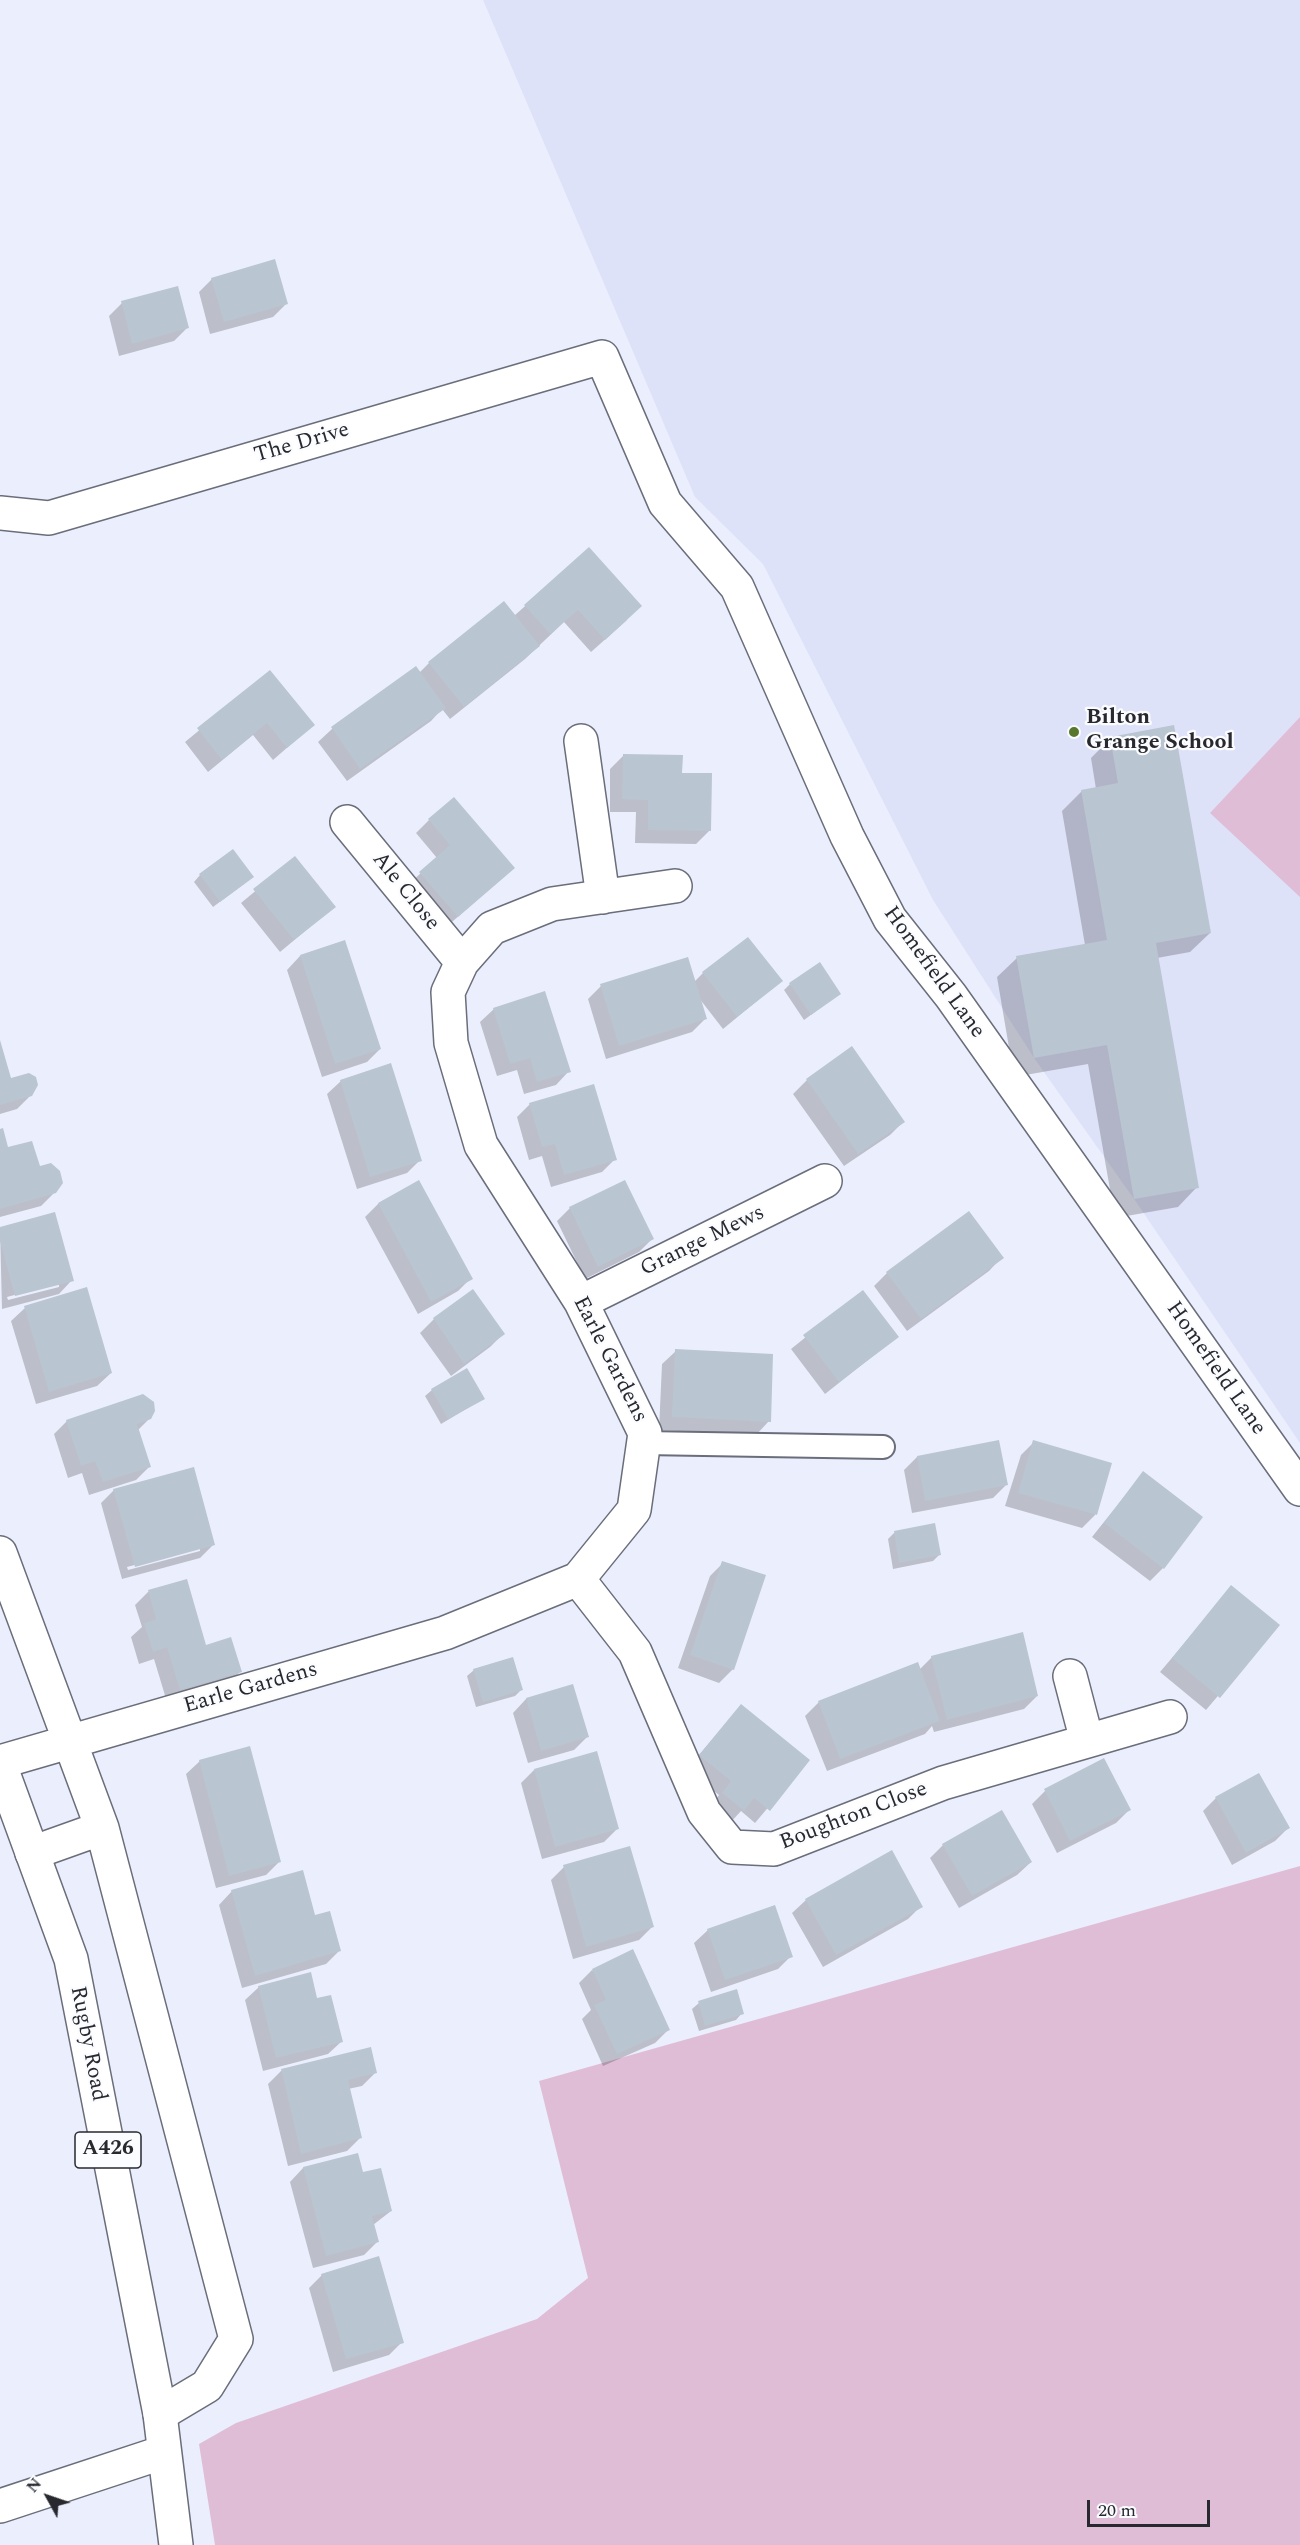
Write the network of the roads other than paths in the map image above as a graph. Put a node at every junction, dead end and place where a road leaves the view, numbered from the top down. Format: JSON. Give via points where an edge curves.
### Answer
{"nodes":[{"id":1,"x":602,"y":357,"type":"joint"},
{"id":2,"x":0,"y":513,"type":"edge"},
{"id":3,"x":581,"y":741,"type":"dead end"},
{"id":4,"x":347,"y":822,"type":"dead end"},
{"id":5,"x":675,"y":886,"type":"dead end"},
{"id":6,"x":603,"y":897,"type":"junction"},
{"id":7,"x":462,"y":962,"type":"junction"},
{"id":8,"x":825,"y":1181,"type":"dead end"},
{"id":9,"x":581,"y":1302,"type":"junction"},
{"id":10,"x":644,"y":1443,"type":"junction"},
{"id":11,"x":883,"y":1447,"type":"dead end"},
{"id":12,"x":1300,"y":1489,"type":"edge"},
{"id":13,"x":0,"y":1554,"type":"edge"},
{"id":14,"x":578,"y":1579,"type":"junction"},
{"id":15,"x":1070,"y":1676,"type":"dead end"},
{"id":16,"x":1170,"y":1717,"type":"dead end"},
{"id":17,"x":1087,"y":1741,"type":"junction"},
{"id":18,"x":70,"y":1742,"type":"junction"},
{"id":19,"x":0,"y":1763,"type":"edge"},
{"id":20,"x":102,"y":1828,"type":"junction"},
{"id":21,"x":32,"y":1853,"type":"junction"},
{"id":22,"x":160,"y":2414,"type":"junction"},
{"id":23,"x":164,"y":2452,"type":"junction"},
{"id":24,"x":0,"y":2506,"type":"edge"},
{"id":25,"x":176,"y":2545,"type":"edge"}],
"edges":[{"from":1,"to":2,"type":"street","name":"The Drive","via":[[49,518]]},
{"from":1,"to":12,"type":"street","name":"Homefield Lane","via":[[665,503],[737,587],[847,836],[890,919],[951,996]]},
{"from":3,"to":6,"type":"street"},
{"from":4,"to":7,"type":"street","name":"Ale Close"},
{"from":5,"to":6,"type":"street","name":"Earle Gardens"},
{"from":6,"to":7,"type":"street","name":"Earle Gardens","via":[[552,904],[492,928]]},
{"from":7,"to":9,"type":"street","name":"Earle Gardens","via":[[448,992],[452,1043],[481,1145]]},
{"from":8,"to":9,"type":"street","name":"Grange Mews"},
{"from":9,"to":10,"type":"street","name":"Earle Gardens","via":[[645,1433]]},
{"from":10,"to":11,"type":"lane"},
{"from":10,"to":14,"type":"street","name":"Earle Gardens","via":[[634,1510]]},
{"from":13,"to":18,"type":"street"},
{"from":14,"to":17,"type":"street","name":"Boughton Close","via":[[635,1652],[704,1812],[732,1847],[774,1849],[943,1783]]},
{"from":14,"to":18,"type":"street","name":"Earle Gardens","via":[[445,1633]]},
{"from":15,"to":17,"type":"street"},
{"from":16,"to":17,"type":"street","name":"Boughton Close"},
{"from":18,"to":19,"type":"street","name":"Earle Gardens"},
{"from":18,"to":20,"type":"street"},
{"from":19,"to":21,"type":"street","name":"Rugby Road","number":"A426"},
{"from":20,"to":21,"type":"street"},
{"from":20,"to":22,"type":"street","via":[[236,2338],[207,2386]]},
{"from":21,"to":22,"type":"street","name":"Rugby Road","number":"A426","via":[[70,1959]]},
{"from":22,"to":23,"type":"street","name":"Rugby Road","number":"A426"},
{"from":23,"to":24,"type":"street"},
{"from":23,"to":25,"type":"street","name":"Rugby Road","number":"A426"}]}
